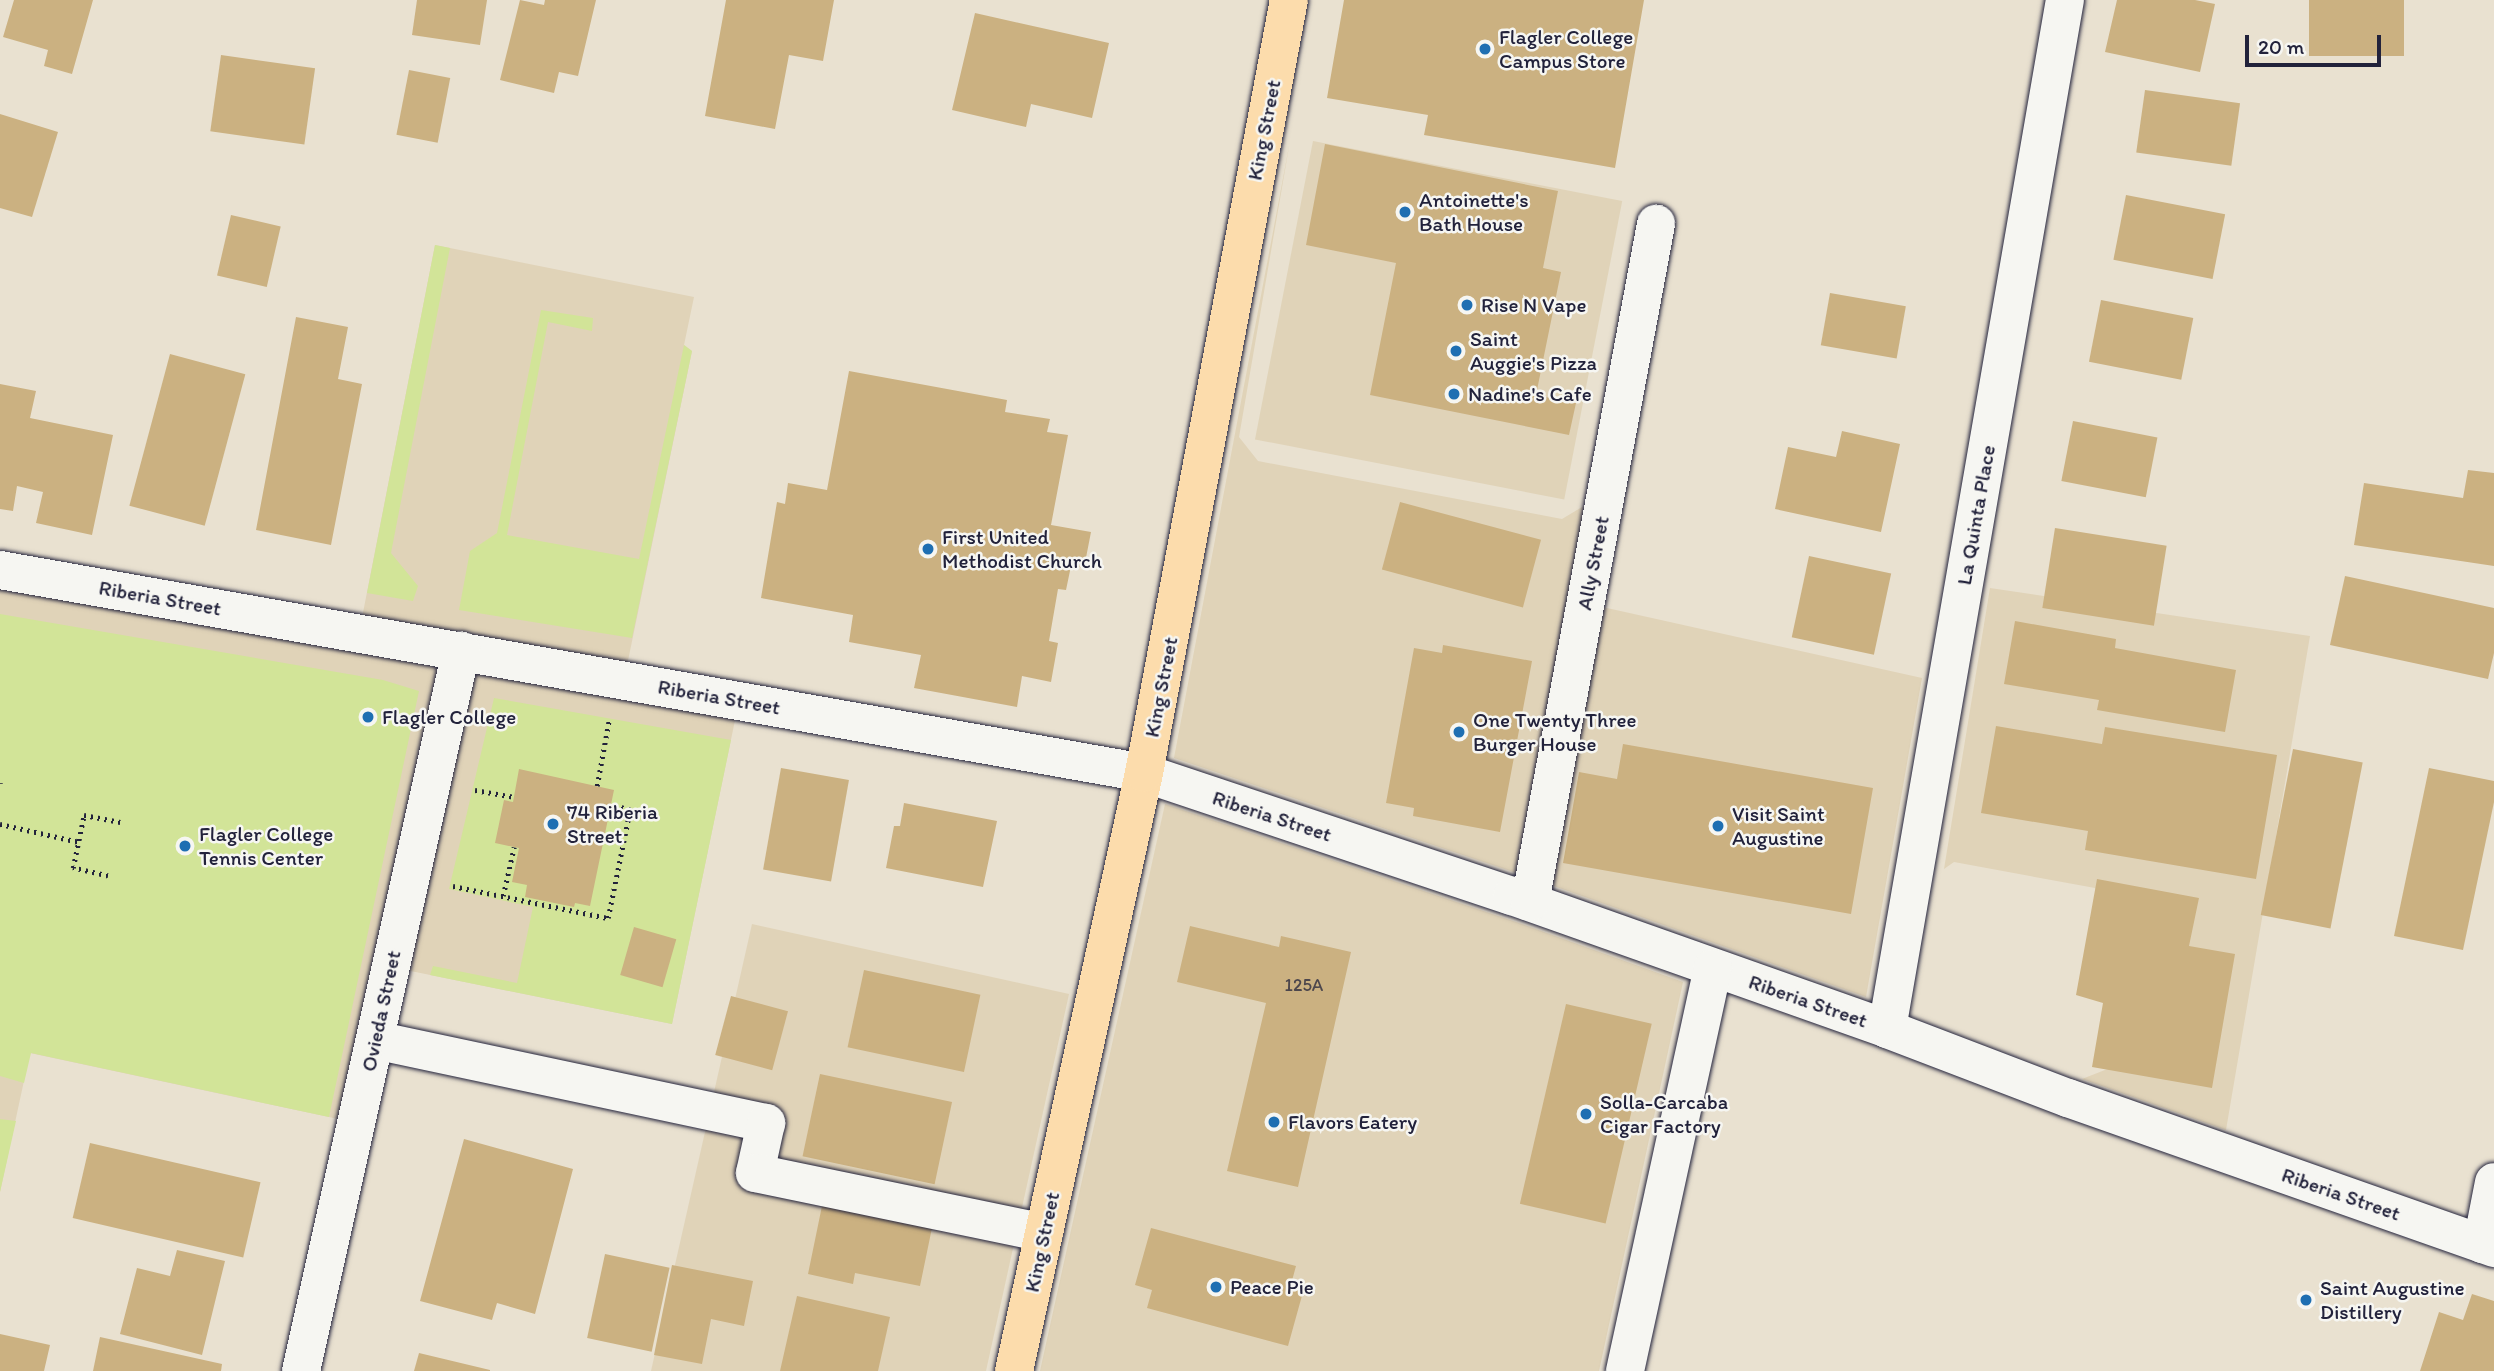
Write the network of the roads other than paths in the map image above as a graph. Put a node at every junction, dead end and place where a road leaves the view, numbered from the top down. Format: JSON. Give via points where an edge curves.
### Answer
{"nodes":[{"id":1,"x":1289,"y":0,"type":"edge"},
{"id":2,"x":2065,"y":0,"type":"edge"},
{"id":3,"x":1656,"y":224,"type":"dead end"},
{"id":4,"x":0,"y":570,"type":"edge"},
{"id":5,"x":461,"y":651,"type":"junction"},
{"id":6,"x":1144,"y":773,"type":"junction"},
{"id":7,"x":1530,"y":902,"type":"junction"},
{"id":8,"x":1713,"y":968,"type":"junction"},
{"id":9,"x":1887,"y":1029,"type":"junction"},
{"id":10,"x":375,"y":1040,"type":"junction"},
{"id":11,"x":2494,"y":1182,"type":"edge"},
{"id":12,"x":1044,"y":1233,"type":"junction"},
{"id":13,"x":2488,"y":1246,"type":"edge"},
{"id":14,"x":301,"y":1371,"type":"edge"},
{"id":15,"x":1014,"y":1371,"type":"edge"},
{"id":16,"x":1625,"y":1371,"type":"edge"}],
"edges":[{"from":1,"to":6,"type":"main road","name":"King Street"},
{"from":2,"to":9,"type":"street","name":"La Quinta Place"},
{"from":3,"to":7,"type":"street","name":"Ally Street"},
{"from":4,"to":5,"type":"street","name":"Riberia Street"},
{"from":5,"to":6,"type":"street","name":"Riberia Street"},
{"from":5,"to":10,"type":"street","name":"Ovieda Street"},
{"from":6,"to":7,"type":"street","name":"Riberia Street"},
{"from":6,"to":12,"type":"main road","name":"King Street"},
{"from":7,"to":8,"type":"street","name":"Riberia Street"},
{"from":8,"to":9,"type":"street","name":"Riberia Street"},
{"from":8,"to":16,"type":"street"},
{"from":9,"to":13,"type":"street","name":"Riberia Street"},
{"from":10,"to":12,"type":"street","via":[[766,1123],[755,1174]]},
{"from":10,"to":14,"type":"street","name":"Ovieda Street"},
{"from":11,"to":13,"type":"street"},
{"from":12,"to":15,"type":"main road","name":"King Street"}]}
